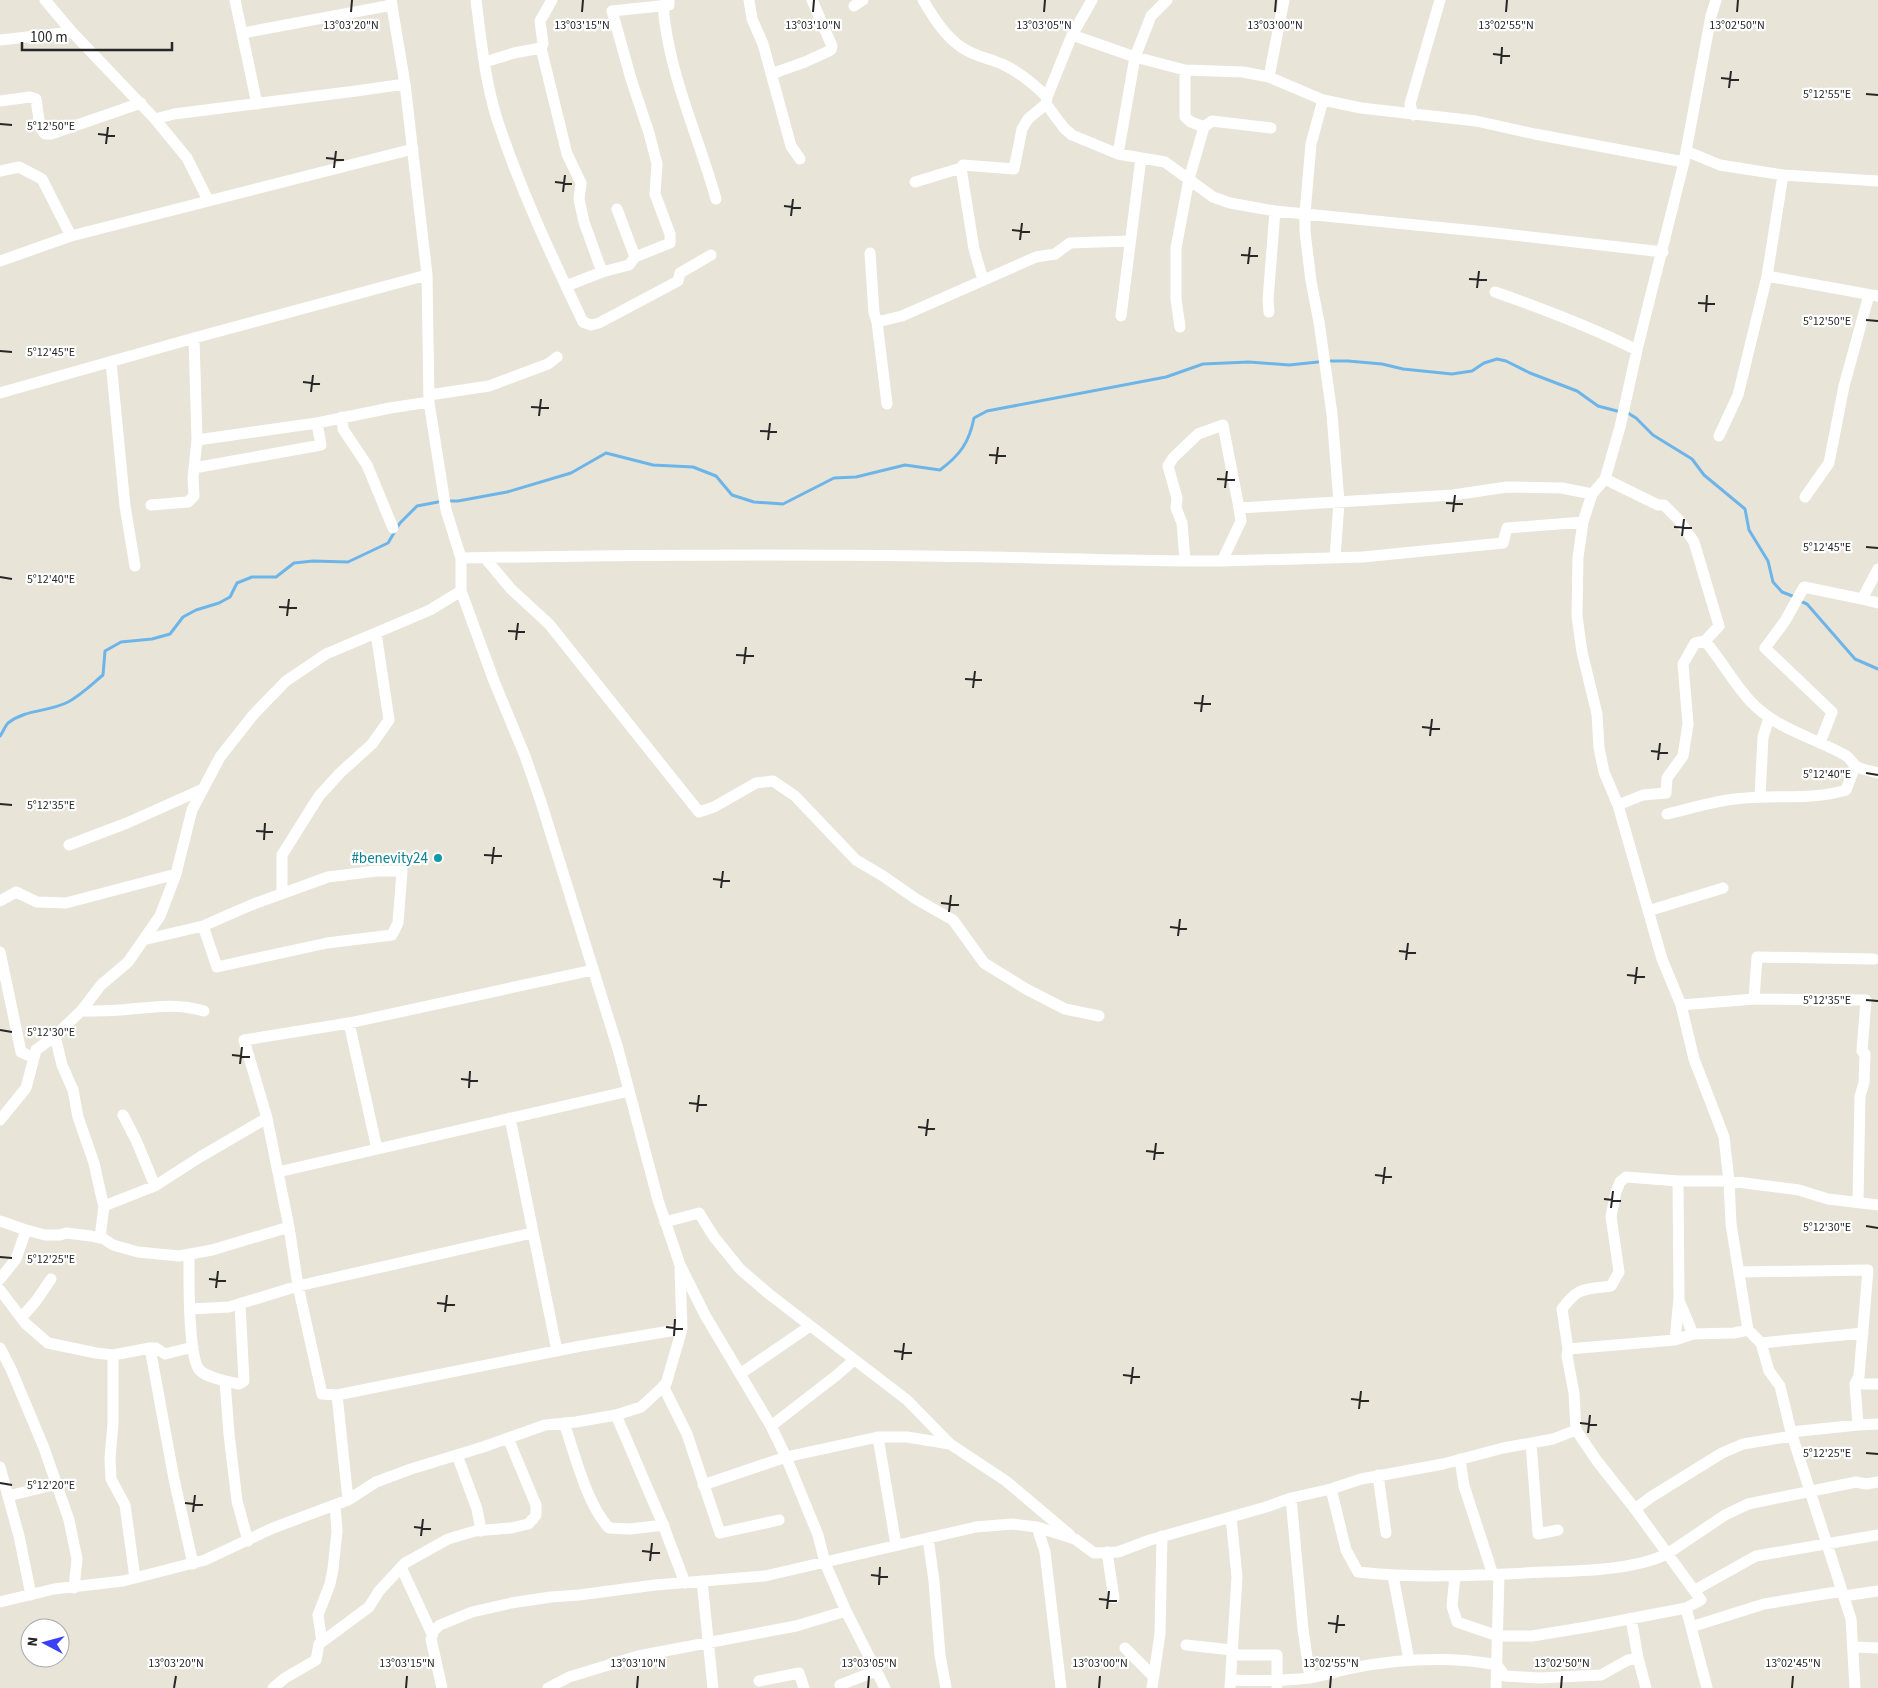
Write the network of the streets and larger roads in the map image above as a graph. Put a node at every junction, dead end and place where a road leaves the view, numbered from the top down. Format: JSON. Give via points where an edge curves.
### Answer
{"nodes":[{"id":1,"x":45,"y":0,"type":"edge"},
{"id":2,"x":235,"y":0,"type":"edge"},
{"id":3,"x":476,"y":0,"type":"edge"},
{"id":4,"x":552,"y":0,"type":"edge"},
{"id":5,"x":749,"y":0,"type":"edge"},
{"id":6,"x":812,"y":0,"type":"edge"},
{"id":7,"x":923,"y":0,"type":"edge"},
{"id":8,"x":1092,"y":0,"type":"edge"},
{"id":9,"x":1167,"y":0,"type":"edge"},
{"id":10,"x":1284,"y":0,"type":"edge"},
{"id":11,"x":1440,"y":0,"type":"edge"},
{"id":12,"x":1716,"y":0,"type":"edge"},
{"id":13,"x":666,"y":2,"type":"edge"},
{"id":14,"x":391,"y":3,"type":"edge"},
{"id":15,"x":72,"y":32,"type":"junction"},
{"id":16,"x":243,"y":34,"type":"junction"},
{"id":17,"x":1072,"y":35,"type":"junction"},
{"id":18,"x":0,"y":40,"type":"edge"},
{"id":19,"x":541,"y":48,"type":"junction"},
{"id":20,"x":1135,"y":57,"type":"junction"},
{"id":21,"x":485,"y":62,"type":"junction"},
{"id":22,"x":1185,"y":70,"type":"junction"},
{"id":23,"x":772,"y":74,"type":"junction"},
{"id":24,"x":1269,"y":77,"type":"junction"},
{"id":25,"x":405,"y":84,"type":"junction"},
{"id":26,"x":1047,"y":100,"type":"junction"},
{"id":27,"x":1323,"y":100,"type":"junction"},
{"id":28,"x":0,"y":101,"type":"edge"},
{"id":29,"x":141,"y":103,"type":"junction"},
{"id":30,"x":257,"y":104,"type":"junction"},
{"id":31,"x":1412,"y":109,"type":"junction"},
{"id":32,"x":155,"y":118,"type":"junction"},
{"id":33,"x":1204,"y":126,"type":"junction"},
{"id":34,"x":1271,"y":128,"type":"dead end"},
{"id":35,"x":413,"y":149,"type":"junction"},
{"id":36,"x":1118,"y":154,"type":"junction"},
{"id":37,"x":1685,"y":157,"type":"junction"},
{"id":38,"x":1141,"y":158,"type":"junction"},
{"id":39,"x":800,"y":159,"type":"dead end"},
{"id":40,"x":961,"y":168,"type":"junction"},
{"id":41,"x":0,"y":171,"type":"edge"},
{"id":42,"x":1783,"y":175,"type":"junction"},
{"id":43,"x":1189,"y":179,"type":"junction"},
{"id":44,"x":1878,"y":181,"type":"edge"},
{"id":45,"x":914,"y":182,"type":"dead end"},
{"id":46,"x":208,"y":200,"type":"junction"},
{"id":47,"x":716,"y":200,"type":"dead end"},
{"id":48,"x":617,"y":209,"type":"dead end"},
{"id":49,"x":1275,"y":211,"type":"junction"},
{"id":50,"x":1305,"y":213,"type":"junction"},
{"id":51,"x":71,"y":236,"type":"junction"},
{"id":52,"x":1129,"y":241,"type":"junction"},
{"id":53,"x":1662,"y":252,"type":"junction"},
{"id":54,"x":870,"y":253,"type":"dead end"},
{"id":55,"x":710,"y":255,"type":"dead end"},
{"id":56,"x":635,"y":257,"type":"junction"},
{"id":57,"x":0,"y":261,"type":"edge"},
{"id":58,"x":602,"y":272,"type":"junction"},
{"id":59,"x":427,"y":275,"type":"junction"},
{"id":60,"x":1767,"y":276,"type":"junction"},
{"id":61,"x":983,"y":280,"type":"junction"},
{"id":62,"x":566,"y":286,"type":"junction"},
{"id":63,"x":1495,"y":292,"type":"dead end"},
{"id":64,"x":1874,"y":296,"type":"edge"},
{"id":65,"x":1270,"y":312,"type":"dead end"},
{"id":66,"x":1121,"y":316,"type":"dead end"},
{"id":67,"x":877,"y":322,"type":"junction"},
{"id":68,"x":1180,"y":327,"type":"dead end"},
{"id":69,"x":194,"y":338,"type":"junction"},
{"id":70,"x":1636,"y":350,"type":"junction"},
{"id":71,"x":557,"y":357,"type":"dead end"},
{"id":72,"x":111,"y":362,"type":"junction"},
{"id":73,"x":0,"y":393,"type":"edge"},
{"id":74,"x":429,"y":399,"type":"junction"},
{"id":75,"x":887,"y":404,"type":"dead end"},
{"id":76,"x":342,"y":417,"type":"junction"},
{"id":77,"x":316,"y":423,"type":"junction"},
{"id":78,"x":1720,"y":436,"type":"dead end"},
{"id":79,"x":197,"y":440,"type":"junction"},
{"id":80,"x":194,"y":468,"type":"junction"},
{"id":81,"x":1605,"y":479,"type":"junction"},
{"id":82,"x":1592,"y":494,"type":"junction"},
{"id":83,"x":1805,"y":497,"type":"dead end"},
{"id":84,"x":1340,"y":502,"type":"junction"},
{"id":85,"x":151,"y":505,"type":"dead end"},
{"id":86,"x":1239,"y":508,"type":"junction"},
{"id":87,"x":1583,"y":522,"type":"junction"},
{"id":88,"x":393,"y":528,"type":"dead end"},
{"id":89,"x":461,"y":558,"type":"junction"},
{"id":90,"x":485,"y":558,"type":"junction"},
{"id":91,"x":1335,"y":558,"type":"junction"},
{"id":92,"x":1186,"y":561,"type":"junction"},
{"id":93,"x":1222,"y":561,"type":"junction"},
{"id":94,"x":135,"y":566,"type":"dead end"},
{"id":95,"x":1878,"y":569,"type":"edge"},
{"id":96,"x":461,"y":591,"type":"junction"},
{"id":97,"x":1862,"y":599,"type":"junction"},
{"id":98,"x":1878,"y":603,"type":"edge"},
{"id":99,"x":376,"y":633,"type":"junction"},
{"id":100,"x":1705,"y":641,"type":"junction"},
{"id":101,"x":1768,"y":718,"type":"junction"},
{"id":102,"x":1820,"y":743,"type":"junction"},
{"id":103,"x":1855,"y":766,"type":"junction"},
{"id":104,"x":1878,"y":773,"type":"edge"},
{"id":105,"x":203,"y":789,"type":"junction"},
{"id":106,"x":1760,"y":797,"type":"junction"},
{"id":107,"x":1618,"y":804,"type":"junction"},
{"id":108,"x":1667,"y":814,"type":"dead end"},
{"id":109,"x":69,"y":845,"type":"dead end"},
{"id":110,"x":176,"y":874,"type":"junction"},
{"id":111,"x":1723,"y":888,"type":"dead end"},
{"id":112,"x":282,"y":893,"type":"junction"},
{"id":113,"x":0,"y":901,"type":"edge"},
{"id":114,"x":1648,"y":911,"type":"junction"},
{"id":115,"x":203,"y":926,"type":"junction"},
{"id":116,"x":143,"y":940,"type":"junction"},
{"id":117,"x":0,"y":952,"type":"edge"},
{"id":118,"x":1874,"y":959,"type":"dead end"},
{"id":119,"x":593,"y":970,"type":"junction"},
{"id":120,"x":4,"y":997,"type":"edge"},
{"id":121,"x":1754,"y":999,"type":"junction"},
{"id":122,"x":1681,"y":1005,"type":"junction"},
{"id":123,"x":81,"y":1011,"type":"junction"},
{"id":124,"x":204,"y":1012,"type":"dead end"},
{"id":125,"x":1099,"y":1016,"type":"dead end"},
{"id":126,"x":349,"y":1023,"type":"junction"},
{"id":127,"x":55,"y":1036,"type":"junction"},
{"id":128,"x":34,"y":1058,"type":"junction"},
{"id":129,"x":629,"y":1091,"type":"junction"},
{"id":130,"x":123,"y":1116,"type":"dead end"},
{"id":131,"x":267,"y":1118,"type":"junction"},
{"id":132,"x":510,"y":1118,"type":"junction"},
{"id":133,"x":0,"y":1120,"type":"edge"},
{"id":134,"x":377,"y":1149,"type":"junction"},
{"id":135,"x":278,"y":1172,"type":"junction"},
{"id":136,"x":1678,"y":1181,"type":"junction"},
{"id":137,"x":1729,"y":1181,"type":"junction"},
{"id":138,"x":155,"y":1186,"type":"junction"},
{"id":139,"x":1858,"y":1202,"type":"junction"},
{"id":140,"x":1878,"y":1205,"type":"edge"},
{"id":141,"x":104,"y":1206,"type":"junction"},
{"id":142,"x":0,"y":1221,"type":"edge"},
{"id":143,"x":665,"y":1222,"type":"junction"},
{"id":144,"x":289,"y":1227,"type":"junction"},
{"id":145,"x":26,"y":1230,"type":"junction"},
{"id":146,"x":532,"y":1233,"type":"junction"},
{"id":147,"x":100,"y":1238,"type":"junction"},
{"id":148,"x":189,"y":1256,"type":"junction"},
{"id":149,"x":680,"y":1265,"type":"junction"},
{"id":150,"x":1739,"y":1272,"type":"junction"},
{"id":151,"x":0,"y":1279,"type":"edge"},
{"id":152,"x":51,"y":1279,"type":"dead end"},
{"id":153,"x":298,"y":1286,"type":"junction"},
{"id":154,"x":0,"y":1290,"type":"edge"},
{"id":155,"x":1679,"y":1298,"type":"junction"},
{"id":156,"x":240,"y":1304,"type":"junction"},
{"id":157,"x":190,"y":1310,"type":"junction"},
{"id":158,"x":21,"y":1318,"type":"junction"},
{"id":159,"x":810,"y":1326,"type":"junction"},
{"id":160,"x":682,"y":1328,"type":"junction"},
{"id":161,"x":1748,"y":1330,"type":"junction"},
{"id":162,"x":1863,"y":1333,"type":"junction"},
{"id":163,"x":1693,"y":1334,"type":"junction"},
{"id":164,"x":1675,"y":1340,"type":"junction"},
{"id":165,"x":1761,"y":1342,"type":"junction"},
{"id":166,"x":193,"y":1347,"type":"junction"},
{"id":167,"x":0,"y":1348,"type":"edge"},
{"id":168,"x":150,"y":1348,"type":"junction"},
{"id":169,"x":1568,"y":1349,"type":"junction"},
{"id":170,"x":557,"y":1352,"type":"junction"},
{"id":171,"x":113,"y":1355,"type":"junction"},
{"id":172,"x":854,"y":1360,"type":"junction"},
{"id":173,"x":740,"y":1374,"type":"junction"},
{"id":174,"x":225,"y":1381,"type":"junction"},
{"id":175,"x":1856,"y":1384,"type":"junction"},
{"id":176,"x":1878,"y":1384,"type":"edge"},
{"id":177,"x":663,"y":1386,"type":"junction"},
{"id":178,"x":337,"y":1395,"type":"junction"},
{"id":179,"x":616,"y":1415,"type":"junction"},
{"id":180,"x":564,"y":1422,"type":"junction"},
{"id":181,"x":1878,"y":1424,"type":"edge"},
{"id":182,"x":1858,"y":1425,"type":"junction"},
{"id":183,"x":771,"y":1426,"type":"junction"},
{"id":184,"x":1576,"y":1430,"type":"junction"},
{"id":185,"x":1792,"y":1434,"type":"junction"},
{"id":186,"x":508,"y":1438,"type":"junction"},
{"id":187,"x":878,"y":1438,"type":"junction"},
{"id":188,"x":1530,"y":1443,"type":"junction"},
{"id":189,"x":950,"y":1444,"type":"junction"},
{"id":190,"x":457,"y":1455,"type":"junction"},
{"id":191,"x":786,"y":1457,"type":"junction"},
{"id":192,"x":1460,"y":1458,"type":"junction"},
{"id":193,"x":0,"y":1467,"type":"edge"},
{"id":194,"x":1378,"y":1475,"type":"junction"},
{"id":195,"x":1878,"y":1482,"type":"edge"},
{"id":196,"x":57,"y":1484,"type":"junction"},
{"id":197,"x":703,"y":1485,"type":"junction"},
{"id":198,"x":1331,"y":1489,"type":"junction"},
{"id":199,"x":1810,"y":1492,"type":"junction"},
{"id":200,"x":8,"y":1496,"type":"junction"},
{"id":201,"x":1292,"y":1498,"type":"junction"},
{"id":202,"x":348,"y":1500,"type":"junction"},
{"id":203,"x":335,"y":1505,"type":"junction"},
{"id":204,"x":1635,"y":1508,"type":"junction"},
{"id":205,"x":1231,"y":1517,"type":"junction"},
{"id":206,"x":779,"y":1520,"type":"dead end"},
{"id":207,"x":664,"y":1525,"type":"junction"},
{"id":208,"x":1037,"y":1527,"type":"junction"},
{"id":209,"x":1558,"y":1530,"type":"dead end"},
{"id":210,"x":481,"y":1531,"type":"junction"},
{"id":211,"x":1386,"y":1533,"type":"dead end"},
{"id":212,"x":1878,"y":1535,"type":"edge"},
{"id":213,"x":1162,"y":1536,"type":"junction"},
{"id":214,"x":928,"y":1538,"type":"junction"},
{"id":215,"x":1075,"y":1539,"type":"junction"},
{"id":216,"x":248,"y":1540,"type":"junction"},
{"id":217,"x":1827,"y":1543,"type":"junction"},
{"id":218,"x":896,"y":1545,"type":"junction"},
{"id":219,"x":1107,"y":1552,"type":"junction"},
{"id":220,"x":1667,"y":1554,"type":"junction"},
{"id":221,"x":825,"y":1562,"type":"junction"},
{"id":222,"x":193,"y":1564,"type":"junction"},
{"id":223,"x":401,"y":1567,"type":"junction"},
{"id":224,"x":1496,"y":1575,"type":"junction"},
{"id":225,"x":1393,"y":1576,"type":"junction"},
{"id":226,"x":1455,"y":1576,"type":"junction"},
{"id":227,"x":135,"y":1578,"type":"junction"},
{"id":228,"x":702,"y":1581,"type":"junction"},
{"id":229,"x":686,"y":1583,"type":"junction"},
{"id":230,"x":74,"y":1588,"type":"junction"},
{"id":231,"x":1695,"y":1590,"type":"junction"},
{"id":232,"x":1878,"y":1590,"type":"edge"},
{"id":233,"x":1843,"y":1593,"type":"junction"},
{"id":234,"x":32,"y":1595,"type":"junction"},
{"id":235,"x":1114,"y":1598,"type":"dead end"},
{"id":236,"x":0,"y":1602,"type":"edge"},
{"id":237,"x":1686,"y":1608,"type":"junction"},
{"id":238,"x":846,"y":1611,"type":"junction"},
{"id":239,"x":1631,"y":1618,"type":"junction"},
{"id":240,"x":1691,"y":1627,"type":"junction"},
{"id":241,"x":432,"y":1634,"type":"junction"},
{"id":242,"x":1498,"y":1636,"type":"junction"},
{"id":243,"x":322,"y":1642,"type":"junction"},
{"id":244,"x":710,"y":1643,"type":"junction"},
{"id":245,"x":1186,"y":1645,"type":"dead end"},
{"id":246,"x":1125,"y":1648,"type":"dead end"},
{"id":247,"x":1854,"y":1648,"type":"junction"},
{"id":248,"x":1878,"y":1648,"type":"edge"},
{"id":249,"x":1232,"y":1652,"type":"junction"},
{"id":250,"x":1638,"y":1658,"type":"junction"},
{"id":251,"x":1409,"y":1660,"type":"junction"},
{"id":252,"x":1497,"y":1665,"type":"junction"},
{"id":253,"x":876,"y":1671,"type":"junction"},
{"id":254,"x":1310,"y":1678,"type":"junction"},
{"id":255,"x":759,"y":1681,"type":"dead end"},
{"id":256,"x":1153,"y":1682,"type":"edge"},
{"id":257,"x":1231,"y":1684,"type":"edge"},
{"id":258,"x":1277,"y":1684,"type":"edge"},
{"id":259,"x":840,"y":1686,"type":"dead end"},
{"id":260,"x":273,"y":1688,"type":"edge"},
{"id":261,"x":442,"y":1688,"type":"edge"},
{"id":262,"x":548,"y":1688,"type":"edge"},
{"id":263,"x":713,"y":1688,"type":"edge"},
{"id":264,"x":804,"y":1688,"type":"edge"},
{"id":265,"x":885,"y":1688,"type":"edge"},
{"id":266,"x":946,"y":1688,"type":"edge"},
{"id":267,"x":1062,"y":1688,"type":"edge"},
{"id":268,"x":1496,"y":1688,"type":"edge"},
{"id":269,"x":1646,"y":1688,"type":"edge"},
{"id":270,"x":1707,"y":1688,"type":"edge"},
{"id":271,"x":1855,"y":1688,"type":"edge"}],
"edges":[{"from":1,"to":15,"type":"street"},
{"from":2,"to":16,"type":"street"},
{"from":3,"to":21,"type":"street"},
{"from":4,"to":19,"type":"street","via":[[540,21]]},
{"from":5,"to":23,"type":"street","via":[[752,19]]},
{"from":6,"to":23,"type":"street","via":[[831,50]]},
{"from":7,"to":26,"type":"street","via":[[950,38],[962,48],[1004,64],[1038,88]]},
{"from":8,"to":17,"type":"street"},
{"from":9,"to":20,"type":"street","via":[[1151,16]]},
{"from":10,"to":24,"type":"street"},
{"from":11,"to":31,"type":"street"},
{"from":12,"to":37,"type":"street"},
{"from":13,"to":47,"type":"street","via":[[665,22],[681,94]]},
{"from":13,"to":56,"type":"street","via":[[612,11],[649,133],[657,164],[655,194],[671,239],[670,243]]},
{"from":14,"to":16,"type":"street"},
{"from":14,"to":25,"type":"street"},
{"from":15,"to":18,"type":"street"},
{"from":15,"to":29,"type":"street"},
{"from":16,"to":30,"type":"street"},
{"from":17,"to":20,"type":"street"},
{"from":17,"to":26,"type":"street"},
{"from":19,"to":21,"type":"street"},
{"from":19,"to":58,"type":"street","via":[[567,154],[581,182],[579,199],[584,222]]},
{"from":20,"to":22,"type":"street"},
{"from":20,"to":36,"type":"street"},
{"from":21,"to":62,"type":"street","via":[[500,126],[536,222]]},
{"from":22,"to":24,"type":"street","via":[[1243,72]]},
{"from":22,"to":33,"type":"street","via":[[1185,116],[1191,122]]},
{"from":23,"to":39,"type":"street","via":[[791,146]]},
{"from":24,"to":27,"type":"street"},
{"from":25,"to":30,"type":"street"},
{"from":25,"to":35,"type":"street"},
{"from":26,"to":36,"type":"street","via":[[1072,135]]},
{"from":26,"to":40,"type":"street","via":[[1022,129],[1014,169],[963,165]]},
{"from":27,"to":31,"type":"street","via":[[1390,111]]},
{"from":27,"to":50,"type":"street","via":[[1311,144]]},
{"from":28,"to":29,"type":"street","via":[[36,99],[40,127],[45,134]]},
{"from":29,"to":32,"type":"street"},
{"from":30,"to":32,"type":"street"},
{"from":31,"to":37,"type":"street","via":[[1535,134]]},
{"from":32,"to":46,"type":"street","via":[[187,158]]},
{"from":33,"to":34,"type":"street","via":[[1212,121]]},
{"from":33,"to":43,"type":"street"},
{"from":35,"to":46,"type":"street"},
{"from":35,"to":59,"type":"street"},
{"from":36,"to":38,"type":"street"},
{"from":37,"to":42,"type":"street"},
{"from":37,"to":53,"type":"street"},
{"from":38,"to":43,"type":"street","via":[[1165,162]]},
{"from":38,"to":52,"type":"street"},
{"from":40,"to":45,"type":"street"},
{"from":40,"to":61,"type":"street","via":[[974,249]]},
{"from":41,"to":51,"type":"street","via":[[19,167],[42,179]]},
{"from":42,"to":44,"type":"street"},
{"from":42,"to":60,"type":"street"},
{"from":43,"to":49,"type":"street","via":[[1213,197]]},
{"from":43,"to":68,"type":"street","via":[[1176,259]]},
{"from":46,"to":51,"type":"street"},
{"from":48,"to":56,"type":"street"},
{"from":49,"to":50,"type":"street"},
{"from":49,"to":65,"type":"street","via":[[1268,300]]},
{"from":50,"to":53,"type":"street"},
{"from":50,"to":84,"type":"street","via":[[1310,273],[1332,414]]},
{"from":51,"to":57,"type":"street"},
{"from":52,"to":61,"type":"street","via":[[1070,243],[1055,254],[1036,257]]},
{"from":52,"to":66,"type":"street"},
{"from":53,"to":70,"type":"street"},
{"from":54,"to":67,"type":"street"},
{"from":55,"to":62,"type":"street","via":[[680,273],[678,281],[591,325],[582,322]]},
{"from":56,"to":58,"type":"street","via":[[629,265]]},
{"from":58,"to":62,"type":"street"},
{"from":59,"to":69,"type":"street"},
{"from":59,"to":74,"type":"street"},
{"from":60,"to":64,"type":"street"},
{"from":60,"to":78,"type":"street","via":[[1738,395]]},
{"from":61,"to":67,"type":"street","via":[[902,316]]},
{"from":63,"to":70,"type":"street","via":[[1549,311]]},
{"from":64,"to":83,"type":"street","via":[[1844,386],[1829,463]]},
{"from":67,"to":75,"type":"street"},
{"from":69,"to":72,"type":"street"},
{"from":69,"to":79,"type":"street"},
{"from":70,"to":81,"type":"street","via":[[1620,428]]},
{"from":71,"to":74,"type":"street","via":[[548,364],[489,386]]},
{"from":72,"to":73,"type":"street"},
{"from":72,"to":94,"type":"street","via":[[125,506]]},
{"from":74,"to":76,"type":"street"},
{"from":74,"to":89,"type":"street","via":[[446,510]]},
{"from":76,"to":77,"type":"street"},
{"from":76,"to":88,"type":"street","via":[[344,429],[366,465]]},
{"from":77,"to":79,"type":"street"},
{"from":77,"to":80,"type":"street","via":[[321,445]]},
{"from":79,"to":80,"type":"street"},
{"from":80,"to":85,"type":"street","via":[[193,499]]},
{"from":81,"to":82,"type":"street"},
{"from":81,"to":100,"type":"street","via":[[1664,505],[1694,542],[1719,626]]},
{"from":82,"to":84,"type":"street","via":[[1562,488],[1507,486],[1453,495]]},
{"from":82,"to":87,"type":"street"},
{"from":84,"to":86,"type":"street"},
{"from":84,"to":91,"type":"street"},
{"from":86,"to":92,"type":"street","via":[[1223,425],[1198,434],[1168,466],[1182,523]]},
{"from":86,"to":93,"type":"street","via":[[1241,521]]},
{"from":87,"to":91,"type":"street","via":[[1507,528],[1503,543]]},
{"from":87,"to":107,"type":"street","via":[[1578,557],[1577,616],[1597,714],[1604,772]]},
{"from":89,"to":90,"type":"street"},
{"from":89,"to":96,"type":"street"},
{"from":90,"to":92,"type":"street","via":[[924,556]]},
{"from":90,"to":125,"type":"street","via":[[511,589],[549,624],[699,812],[756,783],[773,781],[795,796],[856,860],[953,920],[984,963],[1065,1009]]},
{"from":91,"to":93,"type":"street"},
{"from":92,"to":93,"type":"street"},
{"from":95,"to":97,"type":"street"},
{"from":96,"to":99,"type":"street","via":[[430,610]]},
{"from":96,"to":119,"type":"street","via":[[528,765]]},
{"from":97,"to":98,"type":"street"},
{"from":97,"to":102,"type":"street","via":[[1804,586],[1786,621],[1765,648],[1832,712]]},
{"from":99,"to":105,"type":"street","via":[[326,654],[286,681],[254,714],[220,757]]},
{"from":99,"to":112,"type":"street","via":[[389,720],[372,744],[318,796],[282,855]]},
{"from":100,"to":101,"type":"street","via":[[1746,696]]},
{"from":100,"to":107,"type":"street","via":[[1695,643],[1683,664],[1688,724],[1683,756],[1667,778],[1666,793],[1643,795]]},
{"from":101,"to":102,"type":"street"},
{"from":101,"to":106,"type":"street","via":[[1763,737]]},
{"from":102,"to":103,"type":"street","via":[[1848,756]]},
{"from":103,"to":104,"type":"street"},
{"from":103,"to":106,"type":"street","via":[[1846,790],[1834,794]]},
{"from":105,"to":109,"type":"street"},
{"from":105,"to":110,"type":"street","via":[[192,810]]},
{"from":106,"to":108,"type":"street"},
{"from":107,"to":114,"type":"street"},
{"from":110,"to":113,"type":"street","via":[[66,902],[37,902],[16,892]]},
{"from":110,"to":116,"type":"street","via":[[160,916]]},
{"from":111,"to":114,"type":"street"},
{"from":112,"to":115,"type":"street"},
{"from":112,"to":115,"type":"street","via":[[328,877],[402,871],[398,923],[392,935],[327,943],[217,967]]},
{"from":114,"to":122,"type":"street","via":[[1662,959]]},
{"from":115,"to":116,"type":"street"},
{"from":116,"to":123,"type":"street","via":[[128,962],[101,984]]},
{"from":117,"to":120,"type":"street"},
{"from":118,"to":121,"type":"street","via":[[1757,957]]},
{"from":119,"to":126,"type":"street"},
{"from":119,"to":129,"type":"street"},
{"from":120,"to":128,"type":"street","via":[[22,1052]]},
{"from":121,"to":122,"type":"street"},
{"from":121,"to":139,"type":"street","via":[[1866,1000]]},
{"from":122,"to":137,"type":"street","via":[[1694,1059],[1724,1137]]},
{"from":123,"to":124,"type":"street","via":[[187,1006]]},
{"from":123,"to":127,"type":"street"},
{"from":126,"to":131,"type":"street","via":[[244,1040]]},
{"from":126,"to":134,"type":"street"},
{"from":127,"to":128,"type":"street","via":[[36,1050]]},
{"from":127,"to":141,"type":"street"},
{"from":128,"to":133,"type":"street","via":[[26,1088]]},
{"from":129,"to":132,"type":"street"},
{"from":129,"to":143,"type":"street"},
{"from":130,"to":138,"type":"street"},
{"from":131,"to":135,"type":"street"},
{"from":131,"to":138,"type":"street"},
{"from":132,"to":134,"type":"street"},
{"from":132,"to":146,"type":"street"},
{"from":134,"to":135,"type":"street"},
{"from":135,"to":144,"type":"street"},
{"from":136,"to":137,"type":"street"},
{"from":136,"to":155,"type":"street"},
{"from":136,"to":169,"type":"street","via":[[1626,1177],[1620,1182],[1611,1216],[1619,1272],[1611,1286],[1573,1294],[1562,1309]]},
{"from":137,"to":139,"type":"street"},
{"from":137,"to":150,"type":"street","via":[[1731,1224]]},
{"from":138,"to":141,"type":"street"},
{"from":139,"to":140,"type":"street"},
{"from":141,"to":147,"type":"street"},
{"from":142,"to":145,"type":"street"},
{"from":143,"to":149,"type":"street"},
{"from":143,"to":159,"type":"street","via":[[699,1213],[740,1269]]},
{"from":144,"to":148,"type":"street"},
{"from":144,"to":153,"type":"street"},
{"from":145,"to":147,"type":"street","via":[[45,1235],[66,1233]]},
{"from":145,"to":151,"type":"street","via":[[16,1258]]},
{"from":146,"to":153,"type":"street"},
{"from":146,"to":170,"type":"street"},
{"from":147,"to":148,"type":"street","via":[[138,1252]]},
{"from":148,"to":157,"type":"street"},
{"from":149,"to":160,"type":"street"},
{"from":149,"to":173,"type":"street"},
{"from":150,"to":161,"type":"street"},
{"from":150,"to":162,"type":"street","via":[[1868,1270]]},
{"from":152,"to":158,"type":"street"},
{"from":153,"to":156,"type":"street"},
{"from":153,"to":178,"type":"street","via":[[322,1394]]},
{"from":154,"to":158,"type":"street"},
{"from":155,"to":163,"type":"street"},
{"from":155,"to":164,"type":"street"},
{"from":156,"to":157,"type":"street"},
{"from":156,"to":174,"type":"street","via":[[244,1381],[239,1384]]},
{"from":157,"to":166,"type":"street"},
{"from":158,"to":171,"type":"street","via":[[48,1343]]},
{"from":159,"to":172,"type":"street"},
{"from":159,"to":173,"type":"street"},
{"from":160,"to":170,"type":"street"},
{"from":160,"to":177,"type":"street"},
{"from":161,"to":163,"type":"street"},
{"from":161,"to":165,"type":"street"},
{"from":162,"to":165,"type":"street"},
{"from":162,"to":175,"type":"street"},
{"from":163,"to":164,"type":"street"},
{"from":164,"to":169,"type":"street"},
{"from":165,"to":185,"type":"street","via":[[1769,1371],[1780,1386]]},
{"from":166,"to":168,"type":"street","via":[[165,1354]]},
{"from":166,"to":174,"type":"street","via":[[198,1368],[206,1375]]},
{"from":167,"to":196,"type":"street"},
{"from":168,"to":171,"type":"street"},
{"from":168,"to":222,"type":"street"},
{"from":169,"to":184,"type":"street"},
{"from":170,"to":178,"type":"street"},
{"from":171,"to":227,"type":"street","via":[[110,1479],[125,1505]]},
{"from":172,"to":183,"type":"street"},
{"from":172,"to":189,"type":"street","via":[[907,1400]]},
{"from":173,"to":183,"type":"street"},
{"from":174,"to":216,"type":"street","via":[[237,1501]]},
{"from":175,"to":176,"type":"street"},
{"from":175,"to":182,"type":"street"},
{"from":177,"to":179,"type":"street","via":[[640,1407]]},
{"from":177,"to":197,"type":"street","via":[[687,1434]]},
{"from":178,"to":202,"type":"street"},
{"from":179,"to":180,"type":"street"},
{"from":179,"to":207,"type":"street"},
{"from":180,"to":186,"type":"street"},
{"from":180,"to":207,"type":"street","via":[[590,1498],[603,1522],[609,1528],[630,1530]]},
{"from":181,"to":182,"type":"street"},
{"from":182,"to":185,"type":"street"},
{"from":183,"to":191,"type":"street"},
{"from":184,"to":188,"type":"street"},
{"from":184,"to":204,"type":"street"},
{"from":185,"to":199,"type":"street"},
{"from":185,"to":204,"type":"street","via":[[1743,1444],[1722,1453]]},
{"from":186,"to":190,"type":"street"},
{"from":186,"to":210,"type":"street","via":[[536,1504],[536,1515],[528,1524]]},
{"from":187,"to":189,"type":"street","via":[[907,1437]]},
{"from":187,"to":191,"type":"street"},
{"from":187,"to":218,"type":"street"},
{"from":188,"to":192,"type":"street"},
{"from":188,"to":209,"type":"street","via":[[1538,1534]]},
{"from":189,"to":215,"type":"street","via":[[1006,1481]]},
{"from":190,"to":202,"type":"street","via":[[376,1482]]},
{"from":190,"to":210,"type":"street","via":[[477,1509]]},
{"from":191,"to":197,"type":"street"},
{"from":191,"to":221,"type":"street","via":[[818,1535]]},
{"from":192,"to":194,"type":"street"},
{"from":192,"to":224,"type":"street","via":[[1464,1486]]},
{"from":193,"to":200,"type":"street"},
{"from":194,"to":198,"type":"street"},
{"from":194,"to":211,"type":"street"},
{"from":195,"to":199,"type":"street","via":[[1856,1482]]},
{"from":196,"to":200,"type":"street"},
{"from":196,"to":230,"type":"street","via":[[76,1550]]},
{"from":197,"to":206,"type":"street","via":[[720,1533]]},
{"from":198,"to":201,"type":"street"},
{"from":198,"to":225,"type":"street","via":[[1346,1550],[1358,1572]]},
{"from":199,"to":217,"type":"street"},
{"from":199,"to":220,"type":"street","via":[[1748,1504],[1725,1515]]},
{"from":200,"to":234,"type":"street"},
{"from":201,"to":205,"type":"street"},
{"from":201,"to":254,"type":"street"},
{"from":202,"to":203,"type":"street"},
{"from":203,"to":216,"type":"street"},
{"from":203,"to":243,"type":"street","via":[[337,1531],[330,1584],[318,1615]]},
{"from":204,"to":220,"type":"street"},
{"from":205,"to":213,"type":"street"},
{"from":205,"to":249,"type":"street","via":[[1237,1577]]},
{"from":207,"to":229,"type":"street"},
{"from":208,"to":214,"type":"street","via":[[1012,1524],[976,1527]]},
{"from":208,"to":215,"type":"street"},
{"from":208,"to":267,"type":"street","via":[[1045,1552]]},
{"from":210,"to":223,"type":"street","via":[[448,1539]]},
{"from":212,"to":217,"type":"street"},
{"from":213,"to":219,"type":"street","via":[[1118,1552]]},
{"from":213,"to":256,"type":"street","via":[[1160,1634]]},
{"from":214,"to":218,"type":"street"},
{"from":214,"to":266,"type":"street"},
{"from":215,"to":219,"type":"street","via":[[1094,1553]]},
{"from":216,"to":222,"type":"street"},
{"from":217,"to":231,"type":"street","via":[[1756,1556]]},
{"from":217,"to":233,"type":"street"},
{"from":218,"to":221,"type":"street"},
{"from":219,"to":235,"type":"street"},
{"from":220,"to":224,"type":"street","via":[[1657,1559],[1596,1570]]},
{"from":220,"to":231,"type":"street"},
{"from":221,"to":228,"type":"street","via":[[765,1576]]},
{"from":221,"to":238,"type":"street"},
{"from":222,"to":227,"type":"street"},
{"from":223,"to":241,"type":"street"},
{"from":223,"to":243,"type":"street","via":[[379,1591],[370,1607]]},
{"from":224,"to":226,"type":"street"},
{"from":224,"to":242,"type":"street"},
{"from":225,"to":226,"type":"street"},
{"from":225,"to":251,"type":"street"},
{"from":226,"to":242,"type":"street","via":[[1452,1606],[1457,1622]]},
{"from":227,"to":230,"type":"street"},
{"from":228,"to":229,"type":"street"},
{"from":228,"to":244,"type":"street"},
{"from":229,"to":241,"type":"street","via":[[551,1596],[511,1604],[472,1612],[440,1626]]},
{"from":230,"to":234,"type":"street"},
{"from":231,"to":237,"type":"street","via":[[1702,1600]]},
{"from":232,"to":233,"type":"street"},
{"from":233,"to":240,"type":"street","via":[[1764,1604]]},
{"from":233,"to":247,"type":"street","via":[[1851,1619]]},
{"from":234,"to":236,"type":"street"},
{"from":237,"to":239,"type":"street"},
{"from":237,"to":240,"type":"street"},
{"from":238,"to":244,"type":"street","via":[[796,1626]]},
{"from":238,"to":253,"type":"street"},
{"from":239,"to":242,"type":"street","via":[[1532,1636]]},
{"from":239,"to":250,"type":"street"},
{"from":240,"to":270,"type":"street"},
{"from":241,"to":261,"type":"street"},
{"from":242,"to":252,"type":"street"},
{"from":243,"to":260,"type":"street","via":[[316,1660]]},
{"from":244,"to":262,"type":"street","via":[[598,1667]]},
{"from":244,"to":263,"type":"street"},
{"from":245,"to":249,"type":"street"},
{"from":246,"to":256,"type":"street"},
{"from":247,"to":248,"type":"street"},
{"from":247,"to":271,"type":"street"},
{"from":249,"to":257,"type":"street"},
{"from":249,"to":258,"type":"street","via":[[1277,1655]]},
{"from":250,"to":252,"type":"street","via":[[1602,1675],[1565,1677],[1505,1676]]},
{"from":250,"to":269,"type":"street"},
{"from":251,"to":252,"type":"street","via":[[1461,1660]]},
{"from":251,"to":254,"type":"street"},
{"from":252,"to":268,"type":"street"},
{"from":253,"to":259,"type":"street"},
{"from":253,"to":265,"type":"street"},
{"from":254,"to":258,"type":"street"},
{"from":255,"to":264,"type":"street","via":[[799,1673]]},
{"from":257,"to":258,"type":"street"}]}
